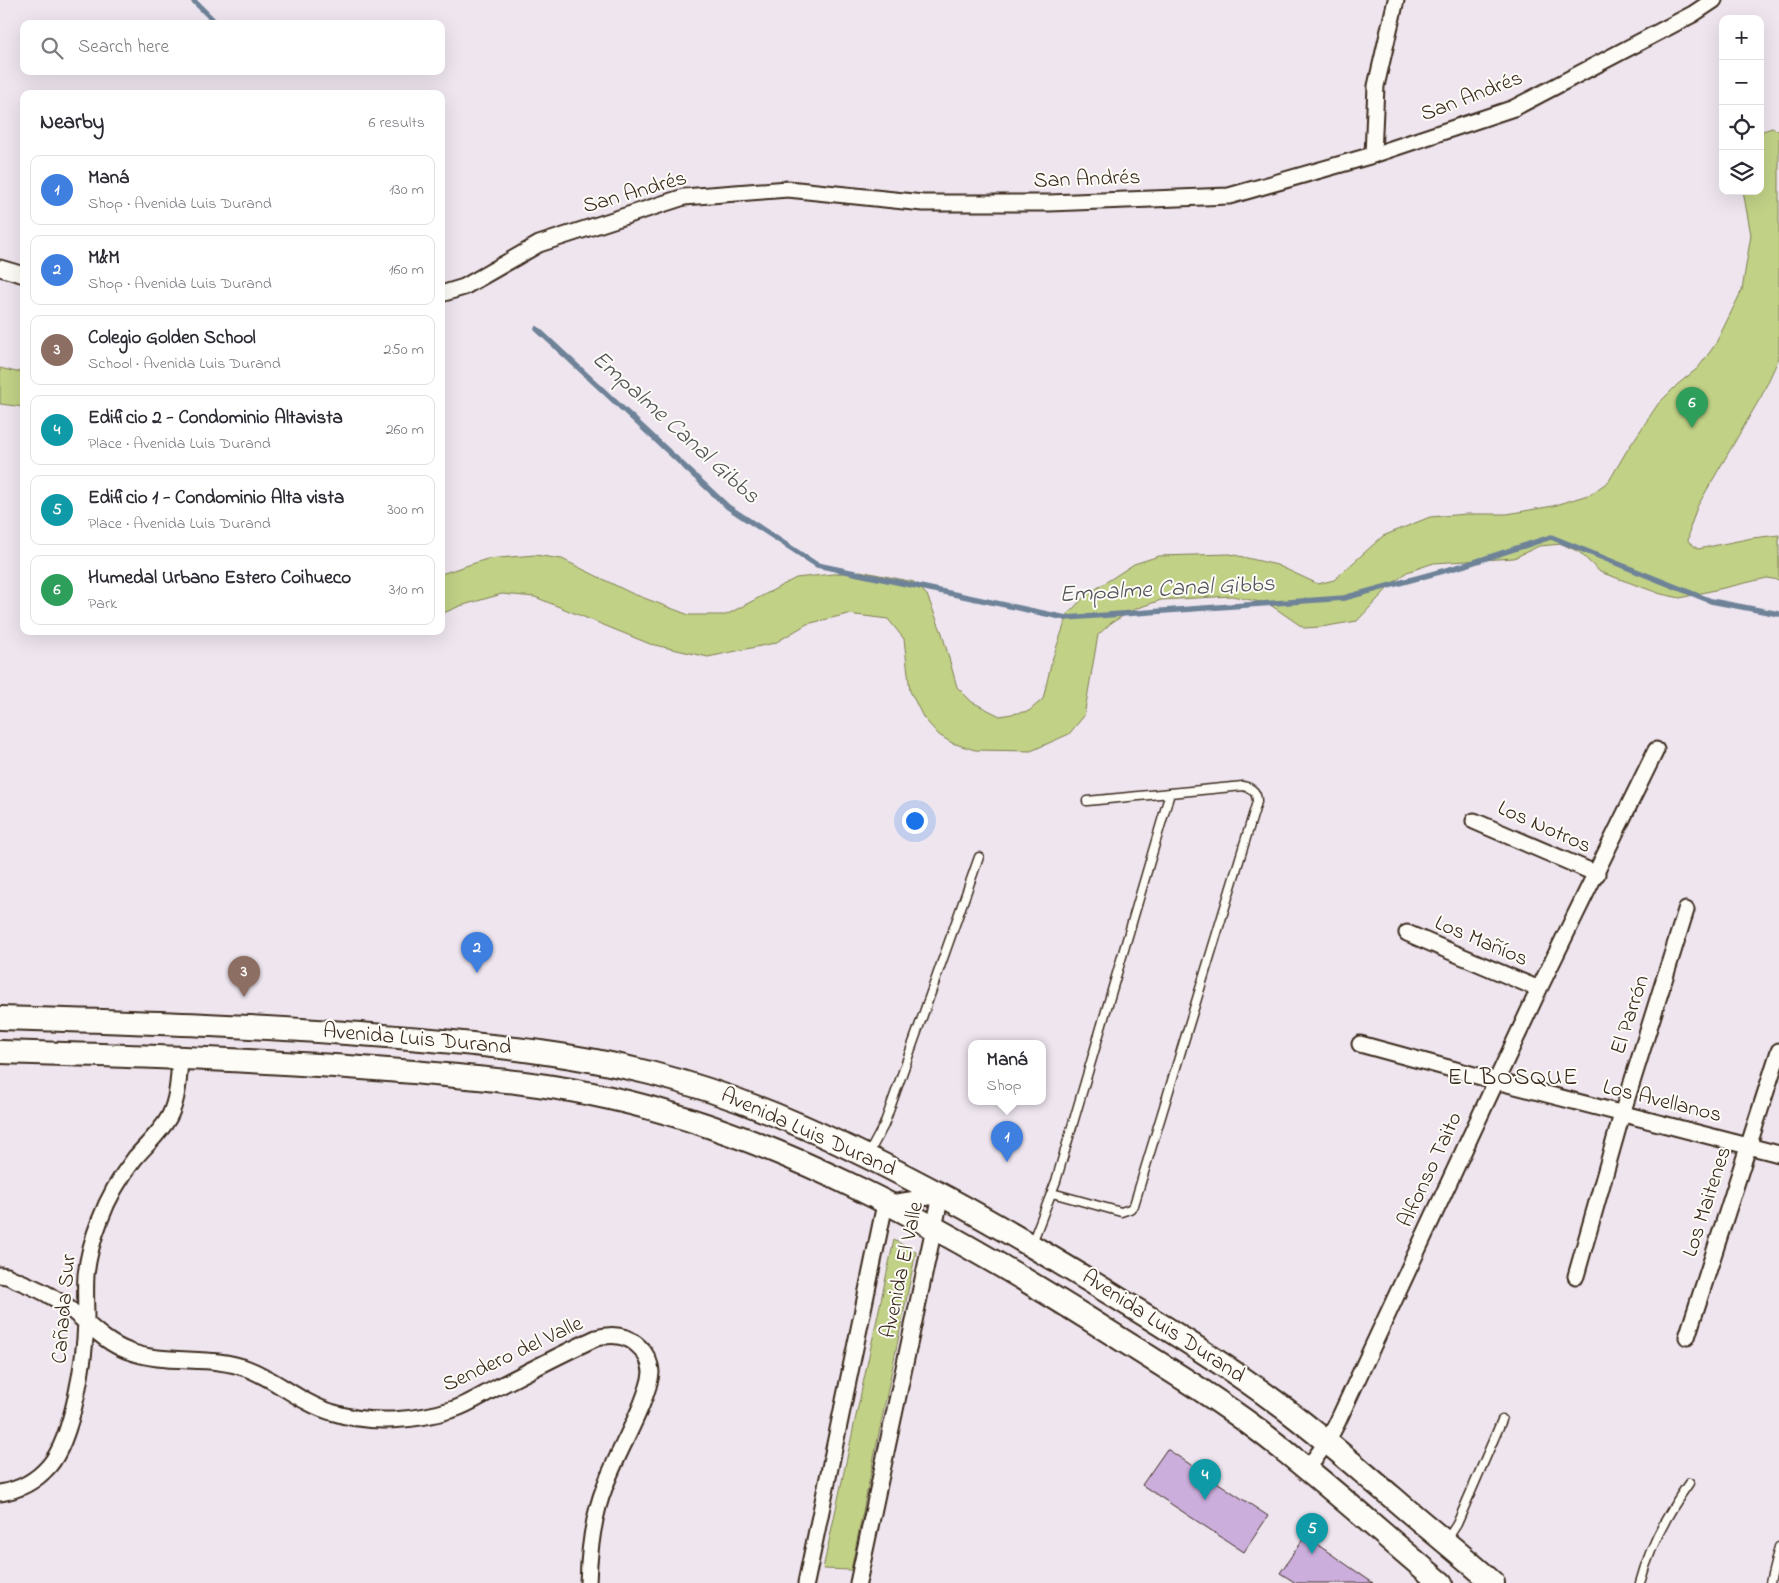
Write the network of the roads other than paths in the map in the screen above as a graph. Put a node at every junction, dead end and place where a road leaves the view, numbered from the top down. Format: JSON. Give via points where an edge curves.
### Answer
{"nodes":[{"id":1,"x":1396,"y":0,"type":"edge"},
{"id":2,"x":1714,"y":0,"type":"edge"},
{"id":3,"x":1373,"y":155,"type":"junction"},
{"id":4,"x":0,"y":268,"type":"edge"},
{"id":5,"x":20,"y":274,"type":"edge"},
{"id":6,"x":445,"y":293,"type":"edge"},
{"id":7,"x":1656,"y":750,"type":"dead end"},
{"id":8,"x":1170,"y":792,"type":"junction"},
{"id":9,"x":1088,"y":801,"type":"dead end"},
{"id":10,"x":1474,"y":820,"type":"dead end"},
{"id":11,"x":979,"y":857,"type":"dead end"},
{"id":12,"x":1596,"y":874,"type":"junction"},
{"id":13,"x":1686,"y":910,"type":"dead end"},
{"id":14,"x":1407,"y":933,"type":"dead end"},
{"id":15,"x":1539,"y":990,"type":"junction"},
{"id":16,"x":0,"y":1018,"type":"edge"},
{"id":17,"x":1360,"y":1044,"type":"dead end"},
{"id":18,"x":1779,"y":1051,"type":"edge"},
{"id":19,"x":0,"y":1052,"type":"edge"},
{"id":20,"x":180,"y":1057,"type":"junction"},
{"id":21,"x":1496,"y":1081,"type":"junction"},
{"id":22,"x":1622,"y":1114,"type":"junction"},
{"id":23,"x":1748,"y":1146,"type":"junction"},
{"id":24,"x":1779,"y":1154,"type":"edge"},
{"id":25,"x":867,"y":1157,"type":"junction"},
{"id":26,"x":1052,"y":1193,"type":"junction"},
{"id":27,"x":942,"y":1195,"type":"junction"},
{"id":28,"x":885,"y":1204,"type":"junction"},
{"id":29,"x":934,"y":1229,"type":"junction"},
{"id":30,"x":1031,"y":1245,"type":"junction"},
{"id":31,"x":0,"y":1275,"type":"edge"},
{"id":32,"x":1576,"y":1276,"type":"dead end"},
{"id":33,"x":86,"y":1322,"type":"junction"},
{"id":34,"x":1687,"y":1337,"type":"dead end"},
{"id":35,"x":1502,"y":1420,"type":"dead end"},
{"id":36,"x":1327,"y":1442,"type":"junction"},
{"id":37,"x":1307,"y":1469,"type":"junction"},
{"id":38,"x":1689,"y":1483,"type":"dead end"},
{"id":39,"x":0,"y":1493,"type":"edge"},
{"id":40,"x":1445,"y":1542,"type":"junction"},
{"id":41,"x":1779,"y":1547,"type":"edge"},
{"id":42,"x":588,"y":1583,"type":"edge"},
{"id":43,"x":806,"y":1583,"type":"edge"},
{"id":44,"x":858,"y":1583,"type":"edge"},
{"id":45,"x":1441,"y":1583,"type":"edge"},
{"id":46,"x":1492,"y":1583,"type":"edge"},
{"id":47,"x":1640,"y":1583,"type":"edge"},
{"id":48,"x":1770,"y":1583,"type":"edge"}],
"edges":[{"from":1,"to":3,"type":"street","via":[[1376,86]]},
{"from":2,"to":3,"type":"street","name":"San Andrés","via":[[1514,108]]},
{"from":3,"to":6,"type":"street","name":"San Andrés","via":[[1229,196],[1049,204],[923,203],[788,189],[684,197],[539,244],[464,287]]},
{"from":4,"to":5,"type":"street"},
{"from":7,"to":12,"type":"street","name":"Alfonso Taito"},
{"from":8,"to":9,"type":"lane"},
{"from":8,"to":26,"type":"lane"},
{"from":8,"to":26,"type":"lane","via":[[1243,786],[1255,792],[1257,802],[1134,1205],[1130,1210],[1121,1212]]},
{"from":10,"to":12,"type":"street","name":"Los Notros"},
{"from":11,"to":25,"type":"lane","via":[[884,1125]]},
{"from":12,"to":15,"type":"street","name":"Alfonso Taito"},
{"from":13,"to":22,"type":"street","name":"El Parrón"},
{"from":14,"to":15,"type":"street","name":"Los Mañíos"},
{"from":15,"to":21,"type":"street","name":"Alfonso Taito"},
{"from":16,"to":25,"type":"street","name":"Avenida Luis Durand","via":[[277,1028],[573,1056],[652,1073],[730,1097]]},
{"from":17,"to":21,"type":"street","name":"Los Avellanos"},
{"from":18,"to":23,"type":"street","name":"Los Maitenes"},
{"from":19,"to":20,"type":"street","name":"Avenida Luis Durand"},
{"from":20,"to":28,"type":"street","name":"Avenida Luis Durand","via":[[435,1074],[529,1084],[606,1097],[719,1129],[793,1159]]},
{"from":20,"to":33,"type":"street","name":"Cañada Sur","via":[[170,1115],[122,1176],[100,1218],[86,1275]]},
{"from":21,"to":22,"type":"street","name":"Los Avellanos"},
{"from":21,"to":36,"type":"street","name":"Alfonso Taito"},
{"from":22,"to":23,"type":"street","name":"Los Avellanos"},
{"from":22,"to":32,"type":"street","name":"El Parrón"},
{"from":23,"to":24,"type":"street","name":"Los Avellanos"},
{"from":23,"to":34,"type":"street","name":"Los Maitenes"},
{"from":25,"to":27,"type":"street","name":"Avenida Luis Durand"},
{"from":26,"to":30,"type":"lane"},
{"from":27,"to":28,"type":"street","name":"Avenida El Valle"},
{"from":27,"to":29,"type":"street","name":"Avenida El Valle"},
{"from":27,"to":30,"type":"street","name":"Avenida Luis Durand"},
{"from":28,"to":29,"type":"street","name":"Avenida Luis Durand"},
{"from":28,"to":43,"type":"street","name":"Avenida El Valle"},
{"from":29,"to":37,"type":"street","name":"Avenida Luis Durand","via":[[1163,1365],[1249,1424]]},
{"from":29,"to":44,"type":"street","name":"Avenida El Valle"},
{"from":30,"to":36,"type":"street","name":"Avenida Luis Durand","via":[[1230,1369]]},
{"from":31,"to":33,"type":"street","name":"Sendero del Valle","via":[[53,1297]]},
{"from":33,"to":39,"type":"street","name":"Cañada Sur","via":[[77,1395],[57,1454],[50,1465],[29,1483]]},
{"from":33,"to":42,"type":"street","name":"Sendero del Valle","via":[[105,1339],[130,1352],[237,1365],[258,1373],[316,1407],[369,1419],[411,1418],[456,1408],[596,1338],[616,1335],[626,1338],[641,1348],[651,1373],[647,1392],[604,1486],[591,1542]]},
{"from":35,"to":40,"type":"lane","via":[[1457,1524]]},
{"from":36,"to":37,"type":"street","name":"Alfonso Taito"},
{"from":36,"to":40,"type":"street","name":"Avenida Luis Durand"},
{"from":37,"to":45,"type":"street","name":"Avenida Luis Durand"},
{"from":38,"to":47,"type":"lane","via":[[1662,1524]]},
{"from":40,"to":46,"type":"street","name":"Avenida Luis Durand"},
{"from":41,"to":48,"type":"lane"}]}
